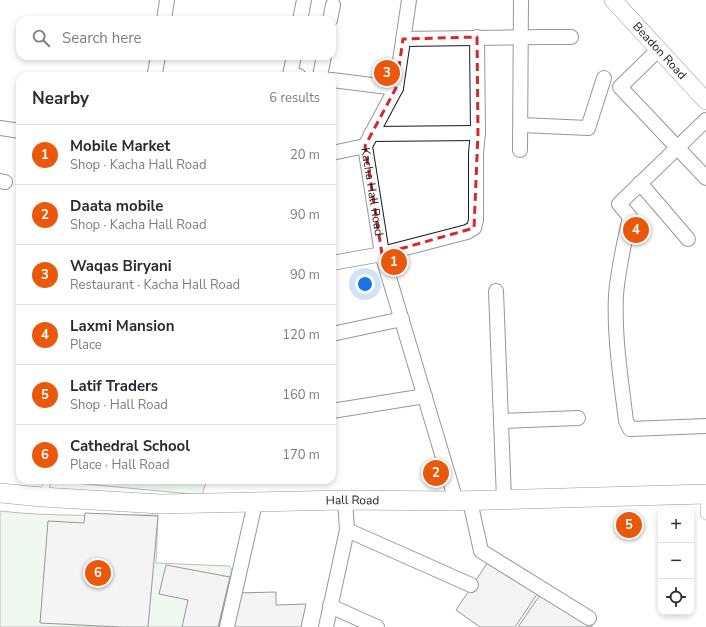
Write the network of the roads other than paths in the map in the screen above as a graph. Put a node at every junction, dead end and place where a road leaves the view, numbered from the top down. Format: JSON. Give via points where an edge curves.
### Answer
{"nodes":[{"id":1,"x":167,"y":0,"type":"edge"},
{"id":2,"x":304,"y":0,"type":"edge"},
{"id":3,"x":409,"y":0,"type":"edge"},
{"id":4,"x":521,"y":0,"type":"edge"},
{"id":5,"x":613,"y":0,"type":"edge"},
{"id":6,"x":332,"y":5,"type":"dead end"},
{"id":7,"x":165,"y":16,"type":"edge"},
{"id":8,"x":301,"y":16,"type":"edge"},
{"id":9,"x":331,"y":16,"type":"edge"},
{"id":10,"x":477,"y":37,"type":"junction"},
{"id":11,"x":521,"y":37,"type":"junction"},
{"id":12,"x":571,"y":37,"type":"dead end"},
{"id":13,"x":404,"y":39,"type":"junction"},
{"id":14,"x":658,"y":49,"type":"junction"},
{"id":15,"x":157,"y":60,"type":"edge"},
{"id":16,"x":293,"y":60,"type":"edge"},
{"id":17,"x":323,"y":60,"type":"edge"},
{"id":18,"x":155,"y":72,"type":"edge"},
{"id":19,"x":291,"y":72,"type":"edge"},
{"id":20,"x":321,"y":72,"type":"edge"},
{"id":21,"x":604,"y":78,"type":"dead end"},
{"id":22,"x":336,"y":80,"type":"edge"},
{"id":23,"x":396,"y":88,"type":"junction"},
{"id":24,"x":706,"y":101,"type":"edge"},
{"id":25,"x":706,"y":120,"type":"edge"},
{"id":26,"x":520,"y":125,"type":"junction"},
{"id":27,"x":0,"y":128,"type":"edge"},
{"id":28,"x":16,"y":130,"type":"edge"},
{"id":29,"x":478,"y":133,"type":"junction"},
{"id":30,"x":368,"y":140,"type":"junction"},
{"id":31,"x":678,"y":147,"type":"junction"},
{"id":32,"x":520,"y":150,"type":"dead end"},
{"id":33,"x":336,"y":152,"type":"edge"},
{"id":34,"x":706,"y":178,"type":"edge"},
{"id":35,"x":640,"y":183,"type":"junction"},
{"id":36,"x":688,"y":239,"type":"dead end"},
{"id":37,"x":382,"y":254,"type":"junction"},
{"id":38,"x":336,"y":262,"type":"edge"},
{"id":39,"x":496,"y":291,"type":"dead end"},
{"id":40,"x":402,"y":319,"type":"junction"},
{"id":41,"x":336,"y":333,"type":"edge"},
{"id":42,"x":425,"y":396,"type":"junction"},
{"id":43,"x":336,"y":410,"type":"edge"},
{"id":44,"x":578,"y":418,"type":"dead end"},
{"id":45,"x":501,"y":421,"type":"junction"},
{"id":46,"x":706,"y":426,"type":"edge"},
{"id":47,"x":45,"y":489,"type":"edge"},
{"id":48,"x":0,"y":492,"type":"edge"},
{"id":49,"x":705,"y":494,"type":"edge"},
{"id":50,"x":504,"y":499,"type":"junction"},
{"id":51,"x":345,"y":500,"type":"junction"},
{"id":52,"x":463,"y":501,"type":"junction"},
{"id":53,"x":255,"y":502,"type":"junction"},
{"id":54,"x":706,"y":516,"type":"edge"},
{"id":55,"x":347,"y":530,"type":"junction"},
{"id":56,"x":471,"y":584,"type":"dead end"},
{"id":57,"x":330,"y":606,"type":"junction"},
{"id":58,"x":589,"y":618,"type":"dead end"},
{"id":59,"x":227,"y":627,"type":"edge"},
{"id":60,"x":326,"y":627,"type":"edge"},
{"id":61,"x":377,"y":627,"type":"edge"}],
"edges":[{"from":1,"to":7,"type":"street"},
{"from":2,"to":8,"type":"street"},
{"from":3,"to":13,"type":"street","name":"Kacha Hall Road"},
{"from":4,"to":11,"type":"street"},
{"from":5,"to":14,"type":"street","name":"Beadon Road"},
{"from":6,"to":9,"type":"street"},
{"from":10,"to":11,"type":"street"},
{"from":10,"to":13,"type":"street"},
{"from":10,"to":29,"type":"street"},
{"from":11,"to":12,"type":"street"},
{"from":11,"to":26,"type":"street"},
{"from":13,"to":23,"type":"street","name":"Kacha Hall Road"},
{"from":14,"to":24,"type":"street","name":"Beadon Road"},
{"from":14,"to":31,"type":"street","via":[[620,87]]},
{"from":15,"to":18,"type":"street"},
{"from":16,"to":19,"type":"street"},
{"from":17,"to":20,"type":"street"},
{"from":21,"to":26,"type":"street","via":[[588,128]]},
{"from":22,"to":23,"type":"street"},
{"from":23,"to":30,"type":"street","name":"Kacha Hall Road"},
{"from":25,"to":31,"type":"street"},
{"from":26,"to":32,"type":"street"},
{"from":27,"to":28,"type":"street"},
{"from":29,"to":30,"type":"street"},
{"from":29,"to":37,"type":"street","via":[[474,228]]},
{"from":30,"to":33,"type":"street"},
{"from":30,"to":37,"type":"street","name":"Kacha Hall Road"},
{"from":31,"to":34,"type":"street"},
{"from":31,"to":35,"type":"street"},
{"from":35,"to":36,"type":"street"},
{"from":35,"to":46,"type":"street","via":[[619,204],[630,217],[616,295],[618,351],[626,421],[630,429]]},
{"from":37,"to":38,"type":"street"},
{"from":37,"to":40,"type":"street","name":"Kacha Hall Road"},
{"from":39,"to":45,"type":"street"},
{"from":40,"to":41,"type":"street"},
{"from":40,"to":42,"type":"street","name":"Kacha Hall Road"},
{"from":42,"to":43,"type":"street"},
{"from":42,"to":52,"type":"street","name":"Kacha Hall Road"},
{"from":44,"to":45,"type":"street"},
{"from":45,"to":50,"type":"street"},
{"from":47,"to":48,"type":"main road","name":"Hall Road"},
{"from":47,"to":53,"type":"main road","name":"Hall Road","via":[[160,504]]},
{"from":49,"to":50,"type":"main road","name":"Hall Road"},
{"from":49,"to":54,"type":"lane"},
{"from":50,"to":52,"type":"main road","name":"Hall Road"},
{"from":51,"to":52,"type":"main road","name":"Hall Road"},
{"from":51,"to":53,"type":"main road","name":"Hall Road"},
{"from":51,"to":55,"type":"street"},
{"from":52,"to":58,"type":"street","name":"Kacha Hall Road","via":[[481,551]]},
{"from":53,"to":59,"type":"street"},
{"from":55,"to":56,"type":"street"},
{"from":55,"to":57,"type":"street"},
{"from":57,"to":60,"type":"street"},
{"from":57,"to":61,"type":"street"}]}
